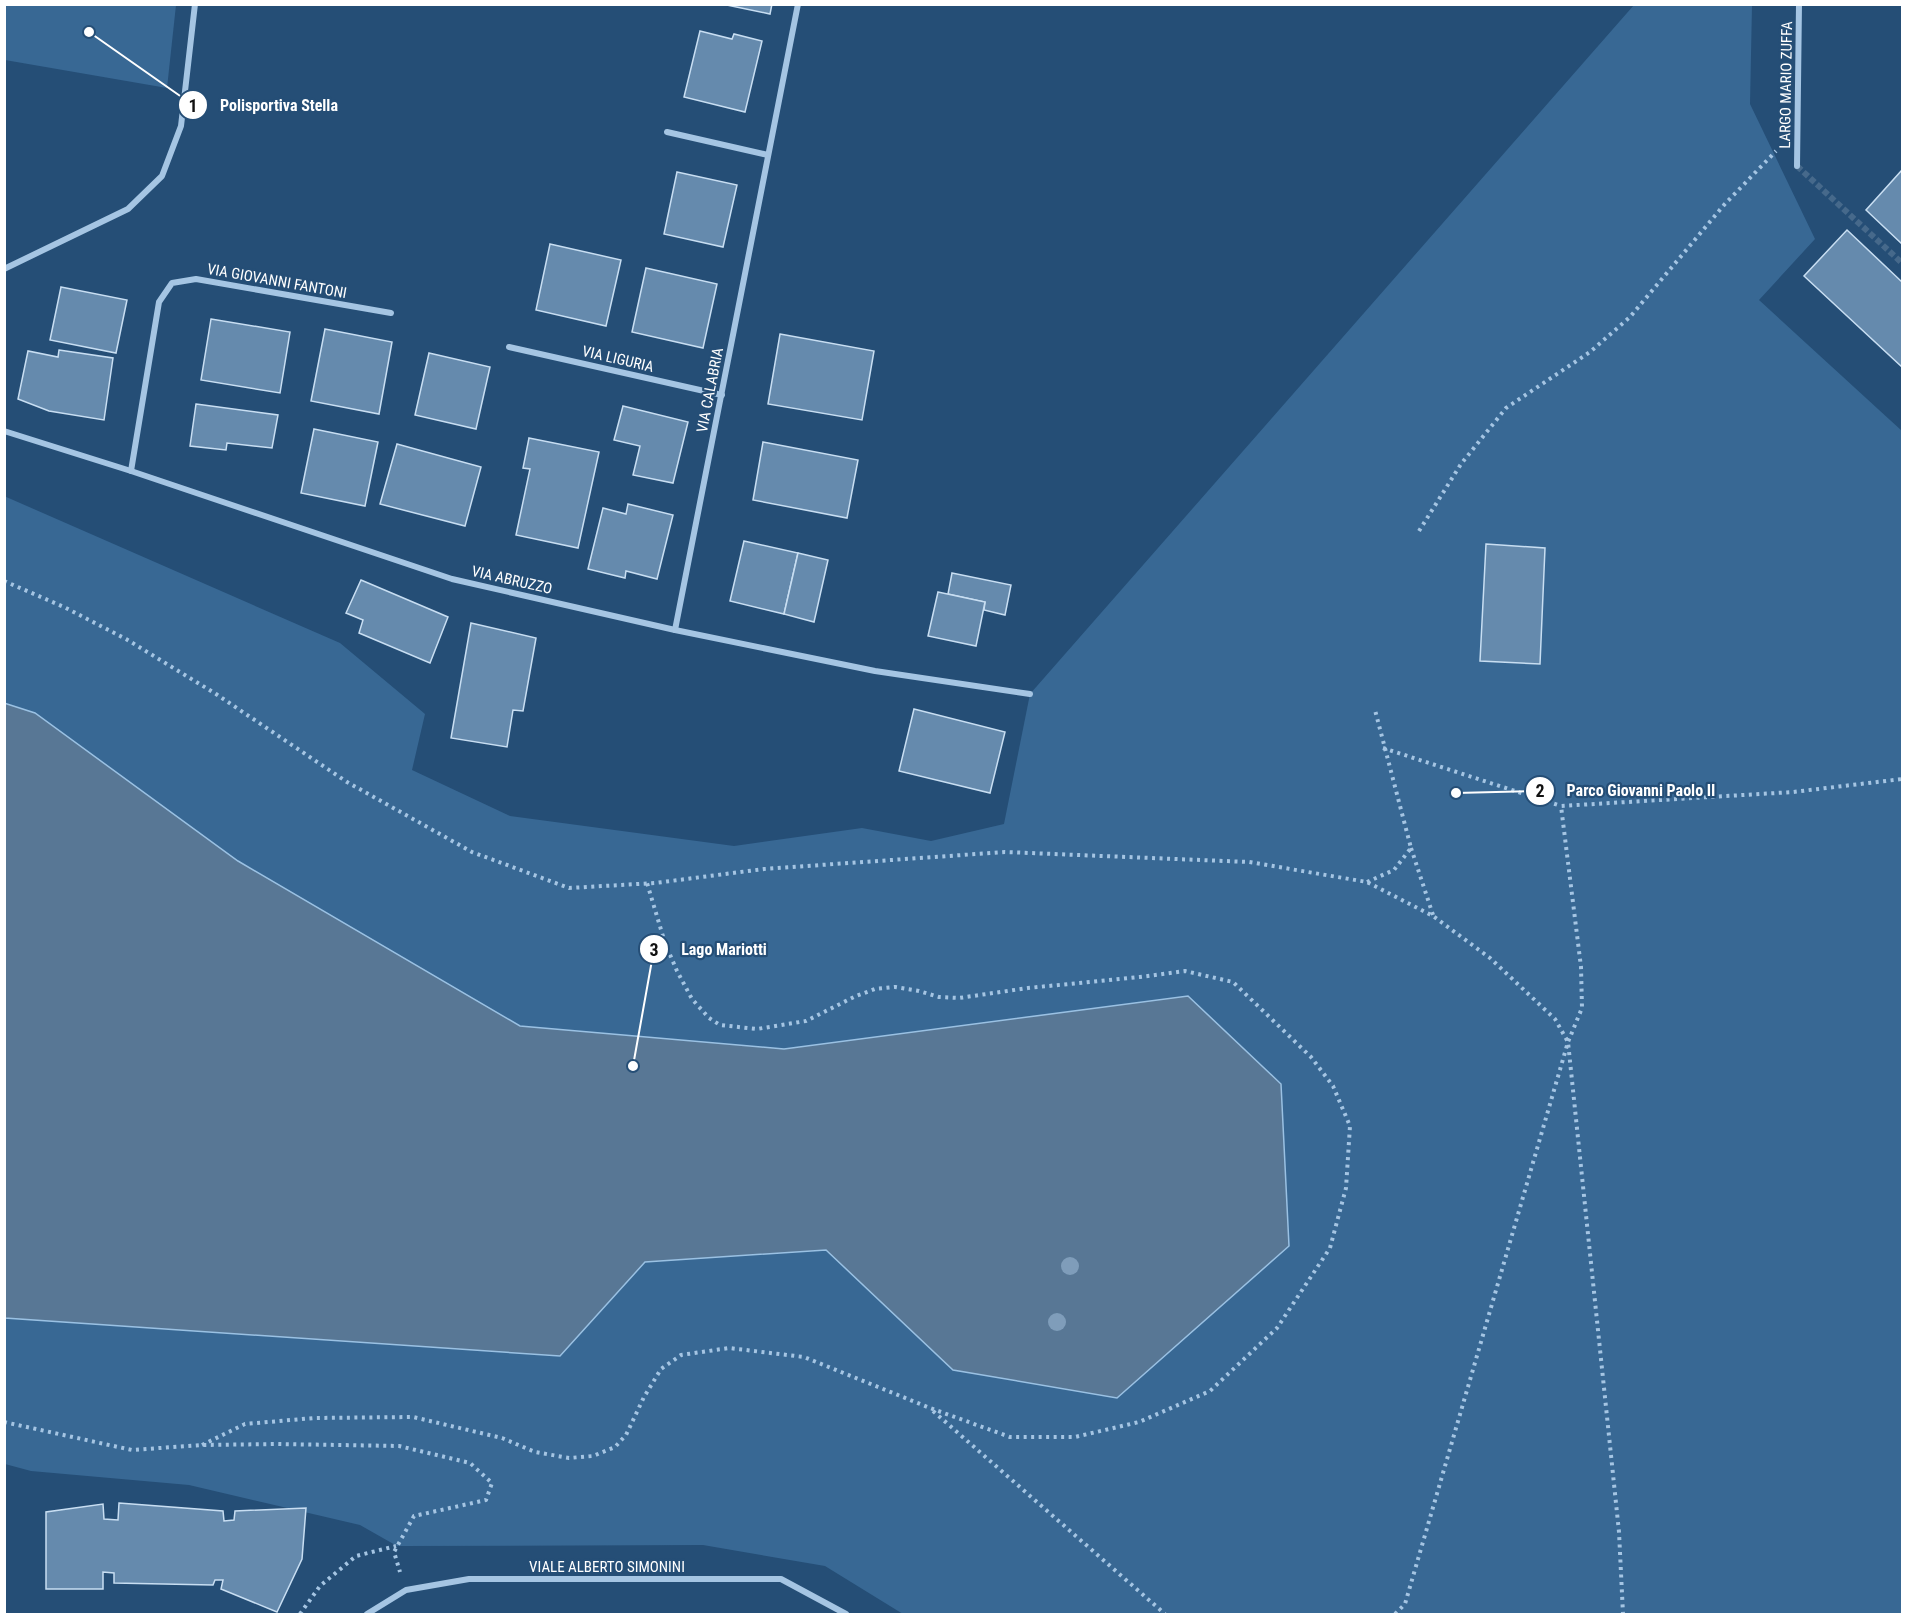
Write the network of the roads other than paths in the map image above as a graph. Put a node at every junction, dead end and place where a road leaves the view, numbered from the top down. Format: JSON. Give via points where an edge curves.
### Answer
{"nodes":[{"id":1,"x":195,"y":4,"type":"edge"},
{"id":2,"x":798,"y":4,"type":"edge"},
{"id":3,"x":1799,"y":4,"type":"edge"},
{"id":4,"x":667,"y":132,"type":"dead end"},
{"id":5,"x":768,"y":155,"type":"junction"},
{"id":6,"x":1797,"y":166,"type":"dead end"},
{"id":7,"x":4,"y":269,"type":"edge"},
{"id":8,"x":392,"y":313,"type":"dead end"},
{"id":9,"x":509,"y":347,"type":"dead end"},
{"id":10,"x":722,"y":395,"type":"junction"},
{"id":11,"x":4,"y":431,"type":"edge"},
{"id":12,"x":131,"y":471,"type":"junction"},
{"id":13,"x":675,"y":630,"type":"junction"},
{"id":14,"x":1030,"y":694,"type":"dead end"},
{"id":15,"x":367,"y":1614,"type":"edge"},
{"id":16,"x":846,"y":1614,"type":"edge"}],
"edges":[{"from":1,"to":7,"type":"street","via":[[181,126],[162,176],[128,210]]},
{"from":2,"to":5,"type":"street","name":"VIA CALABRIA"},
{"from":3,"to":6,"type":"street","name":"LARGO MARIO ZUFFA"},
{"from":4,"to":5,"type":"street"},
{"from":5,"to":10,"type":"street","name":"VIA CALABRIA"},
{"from":8,"to":12,"type":"street","name":"VIA GIOVANNI FANTONI","via":[[196,279],[172,283],[159,303]]},
{"from":9,"to":10,"type":"street","name":"VIA LIGURIA"},
{"from":10,"to":13,"type":"street","name":"VIA CALABRIA"},
{"from":11,"to":12,"type":"street","name":"VIA ABRUZZO"},
{"from":12,"to":13,"type":"street","name":"VIA ABRUZZO","via":[[452,579]]},
{"from":13,"to":14,"type":"street","name":"VIA ABRUZZO","via":[[875,671]]},
{"from":15,"to":16,"type":"street","name":"VIALE ALBERTO SIMONINI","via":[[406,1590],[469,1579],[781,1579]]}]}
